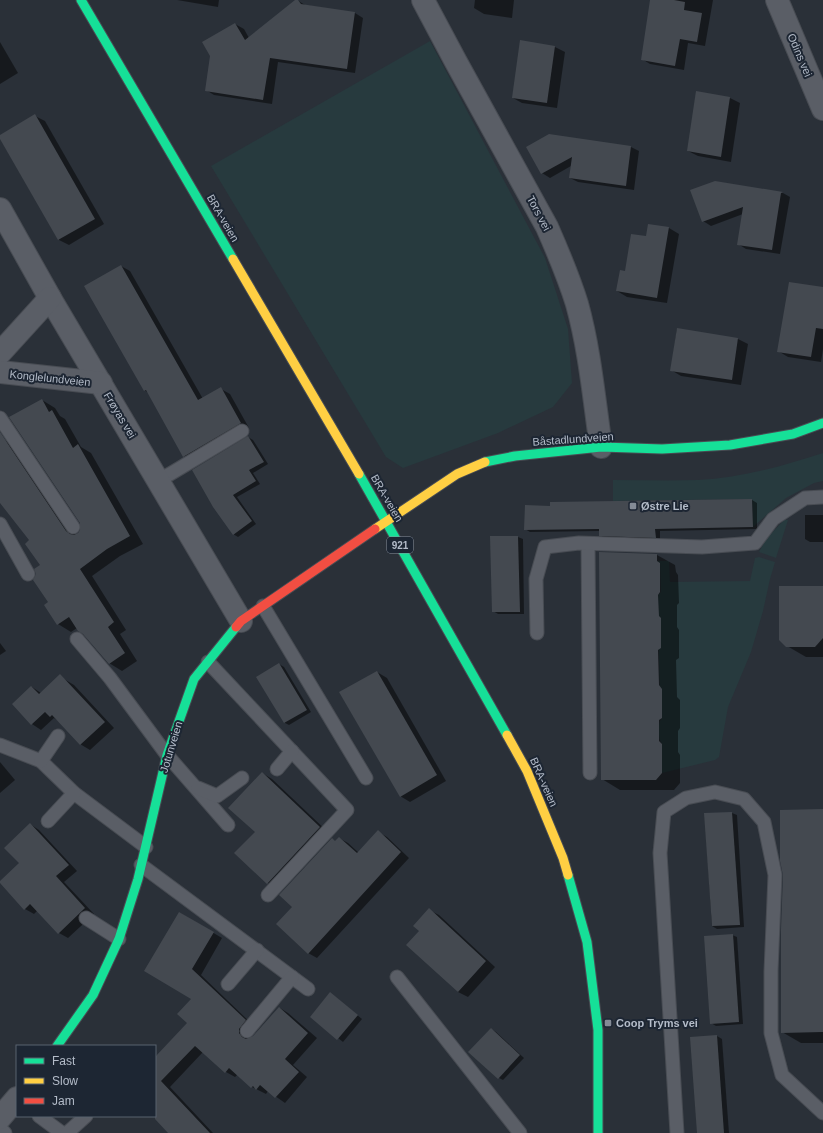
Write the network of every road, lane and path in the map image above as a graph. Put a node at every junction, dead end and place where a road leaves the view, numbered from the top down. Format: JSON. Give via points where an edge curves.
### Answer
{"nodes":[{"id":1,"x":81,"y":0,"type":"edge"},
{"id":2,"x":423,"y":0,"type":"edge"},
{"id":3,"x":777,"y":0,"type":"edge"},
{"id":4,"x":823,"y":109,"type":"edge"},
{"id":5,"x":2,"y":218,"type":"edge"},
{"id":6,"x":50,"y":298,"type":"junction"},
{"id":7,"x":0,"y":353,"type":"edge"},
{"id":8,"x":0,"y":372,"type":"edge"},
{"id":9,"x":101,"y":383,"type":"junction"},
{"id":10,"x":0,"y":418,"type":"edge"},
{"id":11,"x":823,"y":423,"type":"edge"},
{"id":12,"x":242,"y":431,"type":"dead end"},
{"id":13,"x":601,"y":447,"type":"junction"},
{"id":14,"x":158,"y":480,"type":"junction"},
{"id":15,"x":823,"y":497,"type":"edge"},
{"id":16,"x":387,"y":522,"type":"junction"},
{"id":17,"x":0,"y":524,"type":"edge"},
{"id":18,"x":73,"y":527,"type":"dead end"},
{"id":19,"x":588,"y":544,"type":"junction"},
{"id":20,"x":28,"y":574,"type":"dead end"},
{"id":21,"x":263,"y":606,"type":"junction"},
{"id":22,"x":241,"y":622,"type":"junction"},
{"id":23,"x":537,"y":633,"type":"dead end"},
{"id":24,"x":77,"y":639,"type":"dead end"},
{"id":25,"x":208,"y":662,"type":"junction"},
{"id":26,"x":58,"y":736,"type":"dead end"},
{"id":27,"x":0,"y":745,"type":"edge"},
{"id":28,"x":292,"y":751,"type":"junction"},
{"id":29,"x":167,"y":756,"type":"junction"},
{"id":30,"x":41,"y":761,"type":"junction"},
{"id":31,"x":277,"y":769,"type":"dead end"},
{"id":32,"x":590,"y":773,"type":"dead end"},
{"id":33,"x":242,"y":778,"type":"dead end"},
{"id":34,"x":366,"y":778,"type":"dead end"},
{"id":35,"x":194,"y":787,"type":"junction"},
{"id":36,"x":74,"y":793,"type":"junction"},
{"id":37,"x":48,"y":821,"type":"dead end"},
{"id":38,"x":228,"y":826,"type":"dead end"},
{"id":39,"x":146,"y":847,"type":"junction"},
{"id":40,"x":141,"y":865,"type":"junction"},
{"id":41,"x":268,"y":895,"type":"dead end"},
{"id":42,"x":86,"y":918,"type":"dead end"},
{"id":43,"x":119,"y":939,"type":"junction"},
{"id":44,"x":257,"y":950,"type":"junction"},
{"id":45,"x":292,"y":977,"type":"junction"},
{"id":46,"x":397,"y":977,"type":"dead end"},
{"id":47,"x":228,"y":984,"type":"dead end"},
{"id":48,"x":308,"y":989,"type":"dead end"},
{"id":49,"x":247,"y":1032,"type":"dead end"},
{"id":50,"x":58,"y":1045,"type":"edge"},
{"id":51,"x":16,"y":1100,"type":"edge"},
{"id":52,"x":823,"y":1113,"type":"edge"},
{"id":53,"x":40,"y":1117,"type":"edge"},
{"id":54,"x":85,"y":1117,"type":"edge"},
{"id":55,"x":1,"y":1122,"type":"edge"},
{"id":56,"x":62,"y":1133,"type":"edge"},
{"id":57,"x":67,"y":1133,"type":"edge"},
{"id":58,"x":520,"y":1133,"type":"edge"},
{"id":59,"x":598,"y":1133,"type":"edge"},
{"id":60,"x":677,"y":1133,"type":"edge"}],
"edges":[{"from":1,"to":16,"type":"main road","name":"BRA-veien","number":"921"},
{"from":2,"to":13,"type":"street","name":"Tors vei","via":[[558,251],[576,304],[588,351]]},
{"from":3,"to":4,"type":"street","name":"Odins vei"},
{"from":5,"to":6,"type":"street","name":"Frøyas vei"},
{"from":6,"to":7,"type":"street"},
{"from":6,"to":9,"type":"street","name":"Frøyas vei"},
{"from":8,"to":9,"type":"street","name":"Konglelundveien"},
{"from":9,"to":14,"type":"street","name":"Frøyas vei"},
{"from":10,"to":18,"type":"lane"},
{"from":11,"to":13,"type":"main road","name":"Båstadlundveien","via":[[793,434],[730,445],[662,449]]},
{"from":12,"to":14,"type":"lane"},
{"from":13,"to":16,"type":"main road","name":"Båstadlundveien","via":[[487,461],[457,474]]},
{"from":14,"to":22,"type":"street","name":"Frøyas vei"},
{"from":15,"to":19,"type":"lane","via":[[805,498],[773,519],[755,543],[702,547]]},
{"from":16,"to":21,"type":"main road","name":"Jotunveien"},
{"from":16,"to":59,"type":"main road","name":"BRA-veien","number":"921","via":[[527,771],[563,858],[588,942],[598,1030]]},
{"from":17,"to":20,"type":"lane"},
{"from":19,"to":23,"type":"lane","via":[[545,547],[536,579]]},
{"from":19,"to":32,"type":"lane"},
{"from":21,"to":22,"type":"main road","name":"Jotunveien"},
{"from":21,"to":34,"type":"lane"},
{"from":22,"to":25,"type":"main road","name":"Jotunveien"},
{"from":24,"to":29,"type":"lane","via":[[110,678]]},
{"from":25,"to":28,"type":"lane"},
{"from":25,"to":29,"type":"main road","name":"Jotunveien","via":[[194,679]]},
{"from":26,"to":30,"type":"lane"},
{"from":27,"to":30,"type":"lane"},
{"from":28,"to":31,"type":"lane"},
{"from":28,"to":41,"type":"lane","via":[[347,810]]},
{"from":29,"to":35,"type":"lane"},
{"from":29,"to":39,"type":"main road","name":"Jotunveien"},
{"from":30,"to":36,"type":"lane"},
{"from":33,"to":35,"type":"lane","via":[[217,796]]},
{"from":35,"to":38,"type":"lane"},
{"from":36,"to":37,"type":"lane"},
{"from":36,"to":39,"type":"lane"},
{"from":39,"to":40,"type":"main road","name":"Jotunveien"},
{"from":40,"to":43,"type":"main road","name":"Jotunveien"},
{"from":40,"to":44,"type":"lane"},
{"from":42,"to":43,"type":"lane"},
{"from":43,"to":50,"type":"main road","name":"Jotunveien","via":[[94,995]]},
{"from":44,"to":45,"type":"lane"},
{"from":44,"to":47,"type":"lane"},
{"from":45,"to":48,"type":"lane"},
{"from":45,"to":49,"type":"lane"},
{"from":46,"to":58,"type":"lane"},
{"from":51,"to":55,"type":"street"},
{"from":52,"to":60,"type":"lane","via":[[782,1075],[771,1033],[775,875],[764,822],[744,799],[715,792],[686,798],[664,812],[660,853]]},
{"from":53,"to":56,"type":"lane"},
{"from":54,"to":57,"type":"lane"}]}
